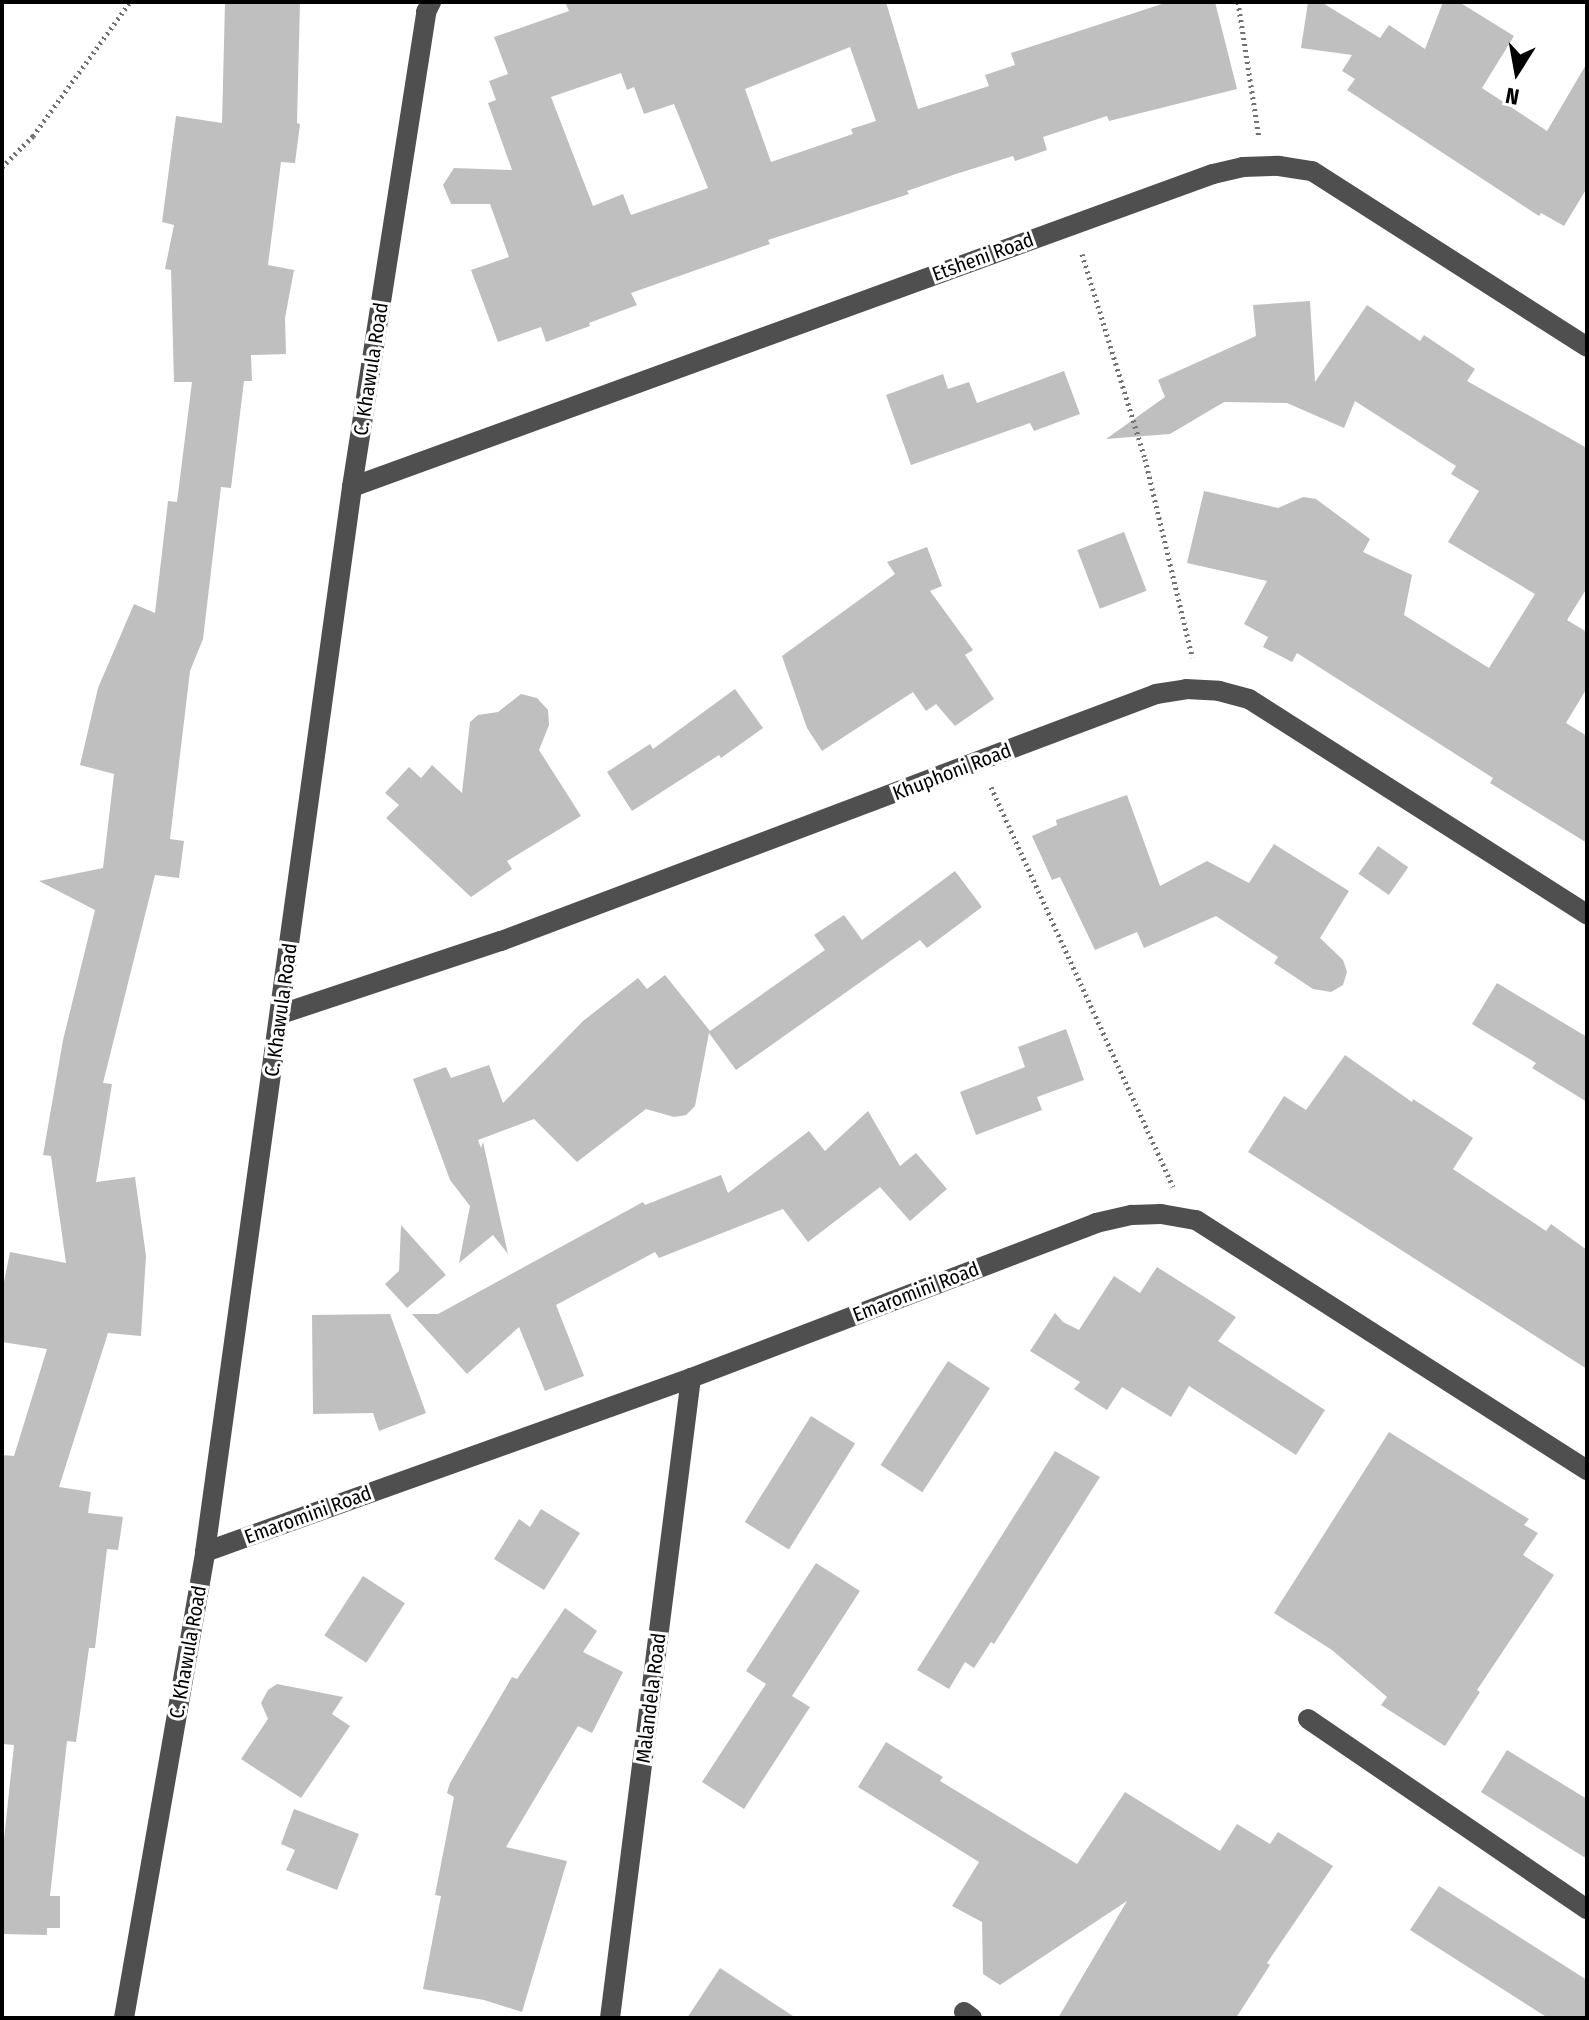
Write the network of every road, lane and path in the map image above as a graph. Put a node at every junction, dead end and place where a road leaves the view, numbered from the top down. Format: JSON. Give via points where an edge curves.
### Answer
{"nodes":[{"id":1,"x":130,"y":2,"type":"edge"},
{"id":2,"x":431,"y":2,"type":"edge"},
{"id":3,"x":1238,"y":2,"type":"edge"},
{"id":4,"x":1264,"y":166,"type":"junction"},
{"id":5,"x":2,"y":167,"type":"edge"},
{"id":6,"x":1072,"y":225,"type":"junction"},
{"id":7,"x":1587,"y":347,"type":"edge"},
{"id":8,"x":352,"y":487,"type":"junction"},
{"id":9,"x":1199,"y":690,"type":"junction"},
{"id":10,"x":979,"y":762,"type":"junction"},
{"id":11,"x":1587,"y":914,"type":"edge"},
{"id":12,"x":281,"y":1014,"type":"junction"},
{"id":13,"x":1177,"y":1195,"type":"dead end"},
{"id":14,"x":691,"y":1378,"type":"junction"},
{"id":15,"x":1587,"y":1470,"type":"edge"},
{"id":16,"x":205,"y":1552,"type":"junction"},
{"id":17,"x":1308,"y":1719,"type":"dead end"},
{"id":18,"x":1587,"y":1909,"type":"edge"},
{"id":19,"x":124,"y":2018,"type":"edge"},
{"id":20,"x":610,"y":2018,"type":"edge"}],
"edges":[{"from":1,"to":5,"type":"path","via":[[33,136]]},
{"from":2,"to":8,"type":"street","name":"C. Khawula Road"},
{"from":3,"to":4,"type":"path"},
{"from":4,"to":6,"type":"street","name":"Etsheni Road","via":[[1213,174]]},
{"from":4,"to":7,"type":"street","name":"Etsheni Road","via":[[1312,171]]},
{"from":6,"to":8,"type":"street","name":"Etsheni Road"},
{"from":6,"to":9,"type":"path","via":[[1145,459]]},
{"from":8,"to":12,"type":"street","name":"C. Khawula Road"},
{"from":9,"to":10,"type":"street","name":"Khuphoni Road","via":[[1156,694]]},
{"from":9,"to":11,"type":"street","name":"Khuphoni Road","via":[[1249,699]]},
{"from":10,"to":12,"type":"street","name":"Khuphoni Road","via":[[531,931]]},
{"from":10,"to":13,"type":"path"},
{"from":12,"to":16,"type":"street","name":"C. Khawula Road"},
{"from":14,"to":15,"type":"street","name":"Emaromini Road","via":[[1096,1223],[1161,1214],[1196,1220]]},
{"from":14,"to":16,"type":"street","name":"Emaromini Road"},
{"from":14,"to":20,"type":"street","name":"Malandela Road"},
{"from":16,"to":19,"type":"street","name":"C. Khawula Road"},
{"from":17,"to":18,"type":"street"}]}
